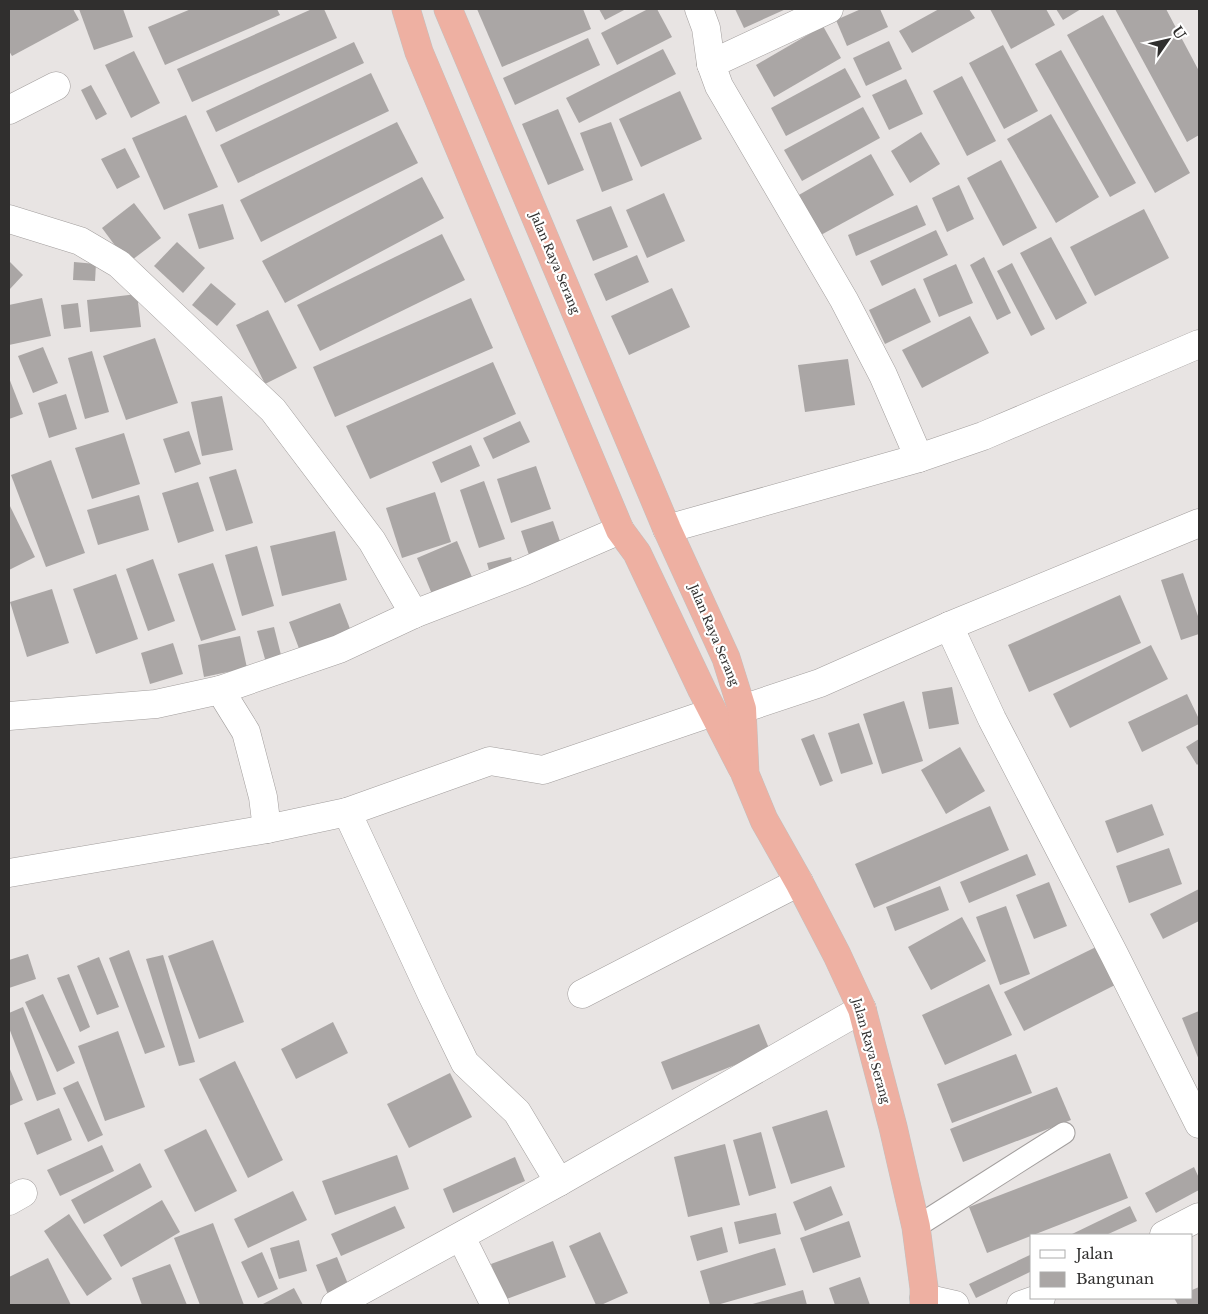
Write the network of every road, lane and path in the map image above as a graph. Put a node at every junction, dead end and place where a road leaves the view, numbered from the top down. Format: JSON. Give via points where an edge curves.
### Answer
{"nodes":[{"id":1,"x":406,"y":9,"type":"edge"},
{"id":2,"x":448,"y":9,"type":"edge"},
{"id":3,"x":699,"y":9,"type":"edge"},
{"id":4,"x":830,"y":9,"type":"edge"},
{"id":5,"x":711,"y":64,"type":"junction"},
{"id":6,"x":56,"y":86,"type":"dead end"},
{"id":7,"x":9,"y":110,"type":"edge"},
{"id":8,"x":9,"y":218,"type":"edge"},
{"id":9,"x":1199,"y":344,"type":"edge"},
{"id":10,"x":919,"y":458,"type":"junction"},
{"id":11,"x":1199,"y":523,"type":"edge"},
{"id":12,"x":620,"y":530,"type":"junction"},
{"id":13,"x":671,"y":537,"type":"junction"},
{"id":14,"x":414,"y":614,"type":"junction"},
{"id":15,"x":949,"y":626,"type":"junction"},
{"id":16,"x":220,"y":690,"type":"junction"},
{"id":17,"x":707,"y":701,"type":"junction"},
{"id":18,"x":742,"y":709,"type":"junction"},
{"id":19,"x":9,"y":716,"type":"edge"},
{"id":20,"x":745,"y":774,"type":"junction"},
{"id":21,"x":346,"y":812,"type":"junction"},
{"id":22,"x":267,"y":829,"type":"junction"},
{"id":23,"x":9,"y":873,"type":"edge"},
{"id":24,"x":799,"y":882,"type":"junction"},
{"id":25,"x":582,"y":994,"type":"dead end"},
{"id":26,"x":862,"y":1009,"type":"junction"},
{"id":27,"x":1199,"y":1124,"type":"edge"},
{"id":28,"x":1064,"y":1133,"type":"dead end"},
{"id":29,"x":559,"y":1182,"type":"junction"},
{"id":30,"x":1199,"y":1217,"type":"edge"},
{"id":31,"x":916,"y":1227,"type":"junction"},
{"id":32,"x":1166,"y":1234,"type":"edge"},
{"id":33,"x":461,"y":1236,"type":"junction"},
{"id":34,"x":1038,"y":1299,"type":"edge"},
{"id":35,"x":924,"y":1302,"type":"edge"},
{"id":36,"x":335,"y":1305,"type":"edge"},
{"id":37,"x":495,"y":1305,"type":"edge"},
{"id":38,"x":955,"y":1305,"type":"edge"},
{"id":39,"x":1021,"y":1305,"type":"edge"}],
"edges":[{"from":1,"to":12,"type":"highway","via":[[419,52]]},
{"from":2,"to":13,"type":"highway","name":"Jalan Raya Serang"},
{"from":3,"to":5,"type":"street","via":[[706,28]]},
{"from":4,"to":5,"type":"street"},
{"from":5,"to":10,"type":"street","via":[[719,86],[848,308],[883,375]]},
{"from":6,"to":7,"type":"street"},
{"from":8,"to":14,"type":"street","via":[[80,241],[119,264],[273,410],[372,541]]},
{"from":9,"to":10,"type":"street","via":[[983,436]]},
{"from":10,"to":13,"type":"street"},
{"from":11,"to":15,"type":"street"},
{"from":12,"to":14,"type":"street"},
{"from":12,"to":17,"type":"highway","via":[[637,553]]},
{"from":13,"to":18,"type":"highway","name":"Jalan Raya Serang","via":[[733,677]]},
{"from":14,"to":16,"type":"street","via":[[339,648]]},
{"from":15,"to":18,"type":"street","via":[[820,683]]},
{"from":15,"to":27,"type":"street","via":[[992,719]]},
{"from":16,"to":19,"type":"street","via":[[156,704]]},
{"from":16,"to":22,"type":"street","via":[[246,732],[263,797]]},
{"from":17,"to":20,"type":"highway"},
{"from":17,"to":21,"type":"street","via":[[543,770],[490,761]]},
{"from":18,"to":20,"type":"highway","name":"Jalan Raya Serang"},
{"from":20,"to":24,"type":"highway","name":"Jalan Raya Serang","via":[[764,820]]},
{"from":21,"to":22,"type":"street"},
{"from":21,"to":29,"type":"street","via":[[465,1063],[517,1112]]},
{"from":22,"to":23,"type":"street"},
{"from":24,"to":25,"type":"street"},
{"from":24,"to":26,"type":"highway","name":"Jalan Raya Serang"},
{"from":26,"to":29,"type":"street"},
{"from":26,"to":31,"type":"highway","name":"Jalan Raya Serang"},
{"from":28,"to":31,"type":"lane"},
{"from":29,"to":33,"type":"street"},
{"from":30,"to":32,"type":"street"},
{"from":31,"to":35,"type":"highway","name":"Jalan Raya Serang"},
{"from":33,"to":36,"type":"street"},
{"from":33,"to":37,"type":"street"},
{"from":34,"to":39,"type":"street"},
{"from":35,"to":38,"type":"street"}]}
